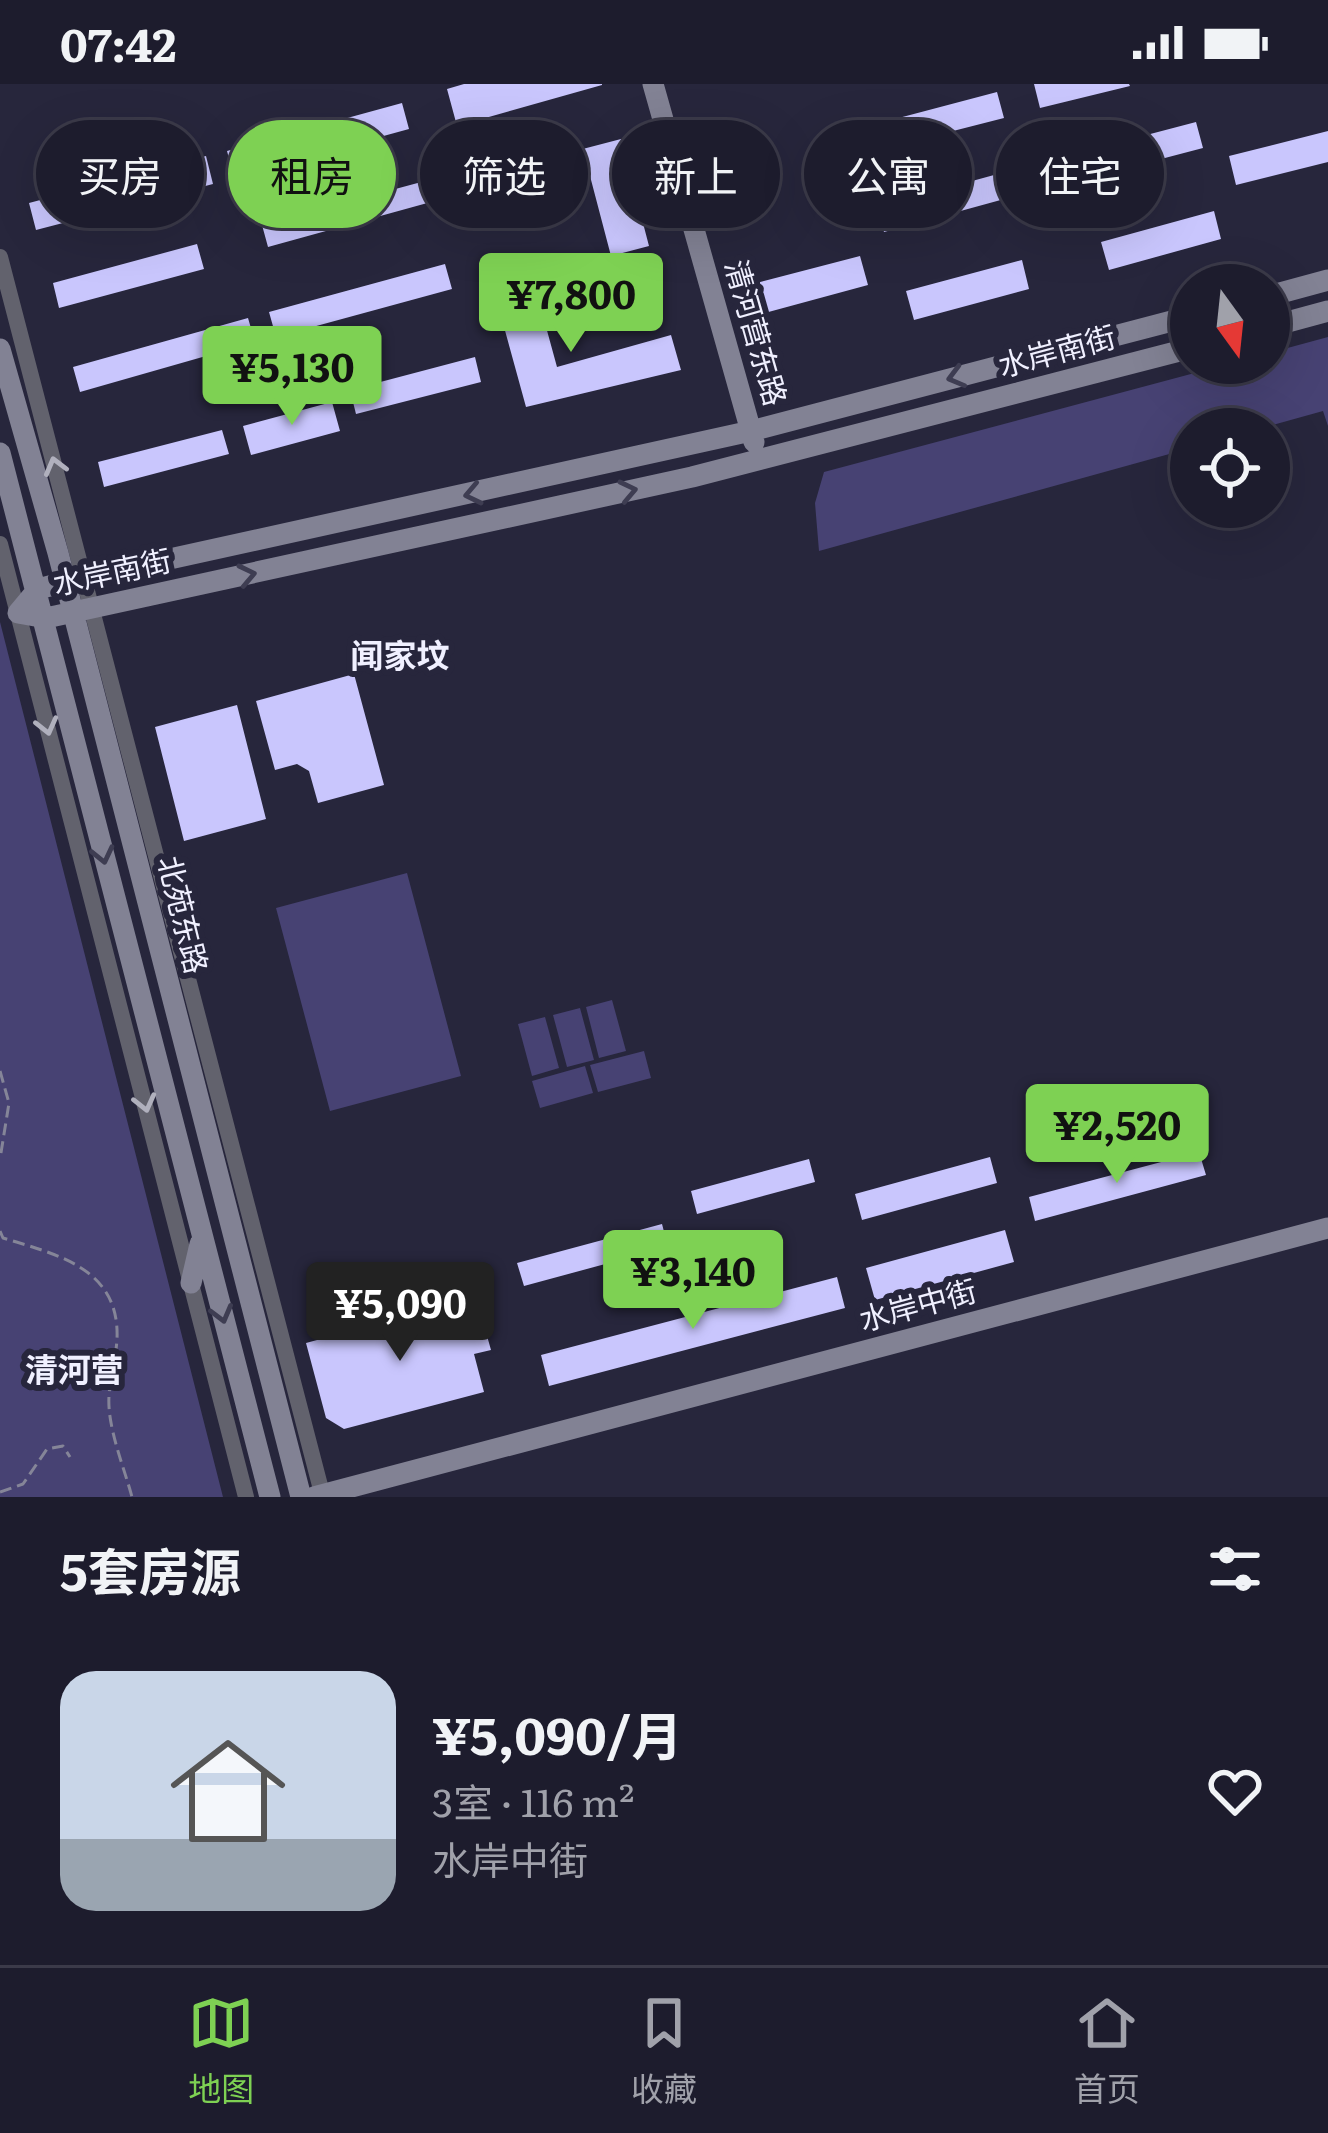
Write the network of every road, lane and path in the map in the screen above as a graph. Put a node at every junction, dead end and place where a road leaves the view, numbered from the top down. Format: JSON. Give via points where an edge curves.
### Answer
{"nodes":[{"id":1,"x":653,"y":84,"type":"edge"},
{"id":2,"x":0,"y":257,"type":"edge"},
{"id":3,"x":1328,"y":280,"type":"edge"},
{"id":4,"x":1290,"y":290,"type":"edge"},
{"id":5,"x":1328,"y":311,"type":"edge"},
{"id":6,"x":1170,"y":321,"type":"edge"},
{"id":7,"x":1290,"y":321,"type":"edge"},
{"id":8,"x":0,"y":349,"type":"edge"},
{"id":9,"x":1170,"y":353,"type":"edge"},
{"id":10,"x":751,"y":430,"type":"junction"},
{"id":11,"x":0,"y":453,"type":"edge"},
{"id":12,"x":759,"y":461,"type":"junction"},
{"id":13,"x":0,"y":544,"type":"edge"},
{"id":14,"x":75,"y":580,"type":"junction"},
{"id":15,"x":38,"y":589,"type":"junction"},
{"id":16,"x":82,"y":611,"type":"junction"},
{"id":17,"x":18,"y":613,"type":"junction"},
{"id":18,"x":46,"y":618,"type":"junction"},
{"id":19,"x":141,"y":805,"type":"junction"},
{"id":20,"x":129,"y":829,"type":"junction"},
{"id":21,"x":0,"y":1071,"type":"edge"},
{"id":22,"x":0,"y":1159,"type":"edge"},
{"id":23,"x":1328,"y":1228,"type":"edge"},
{"id":24,"x":0,"y":1231,"type":"edge"},
{"id":25,"x":202,"y":1238,"type":"junction"},
{"id":26,"x":1,"y":1239,"type":"edge"},
{"id":27,"x":191,"y":1283,"type":"junction"},
{"id":28,"x":70,"y":1457,"type":"dead end"},
{"id":29,"x":0,"y":1492,"type":"edge"},
{"id":30,"x":315,"y":1496,"type":"edge"},
{"id":31,"x":132,"y":1497,"type":"edge"},
{"id":32,"x":246,"y":1497,"type":"edge"},
{"id":33,"x":270,"y":1497,"type":"edge"}],
"edges":[{"from":1,"to":10,"type":"street","name":"清河营东路"},
{"from":14,"to":2,"type":"street","one_way":true},
{"from":3,"to":4,"type":"street"},
{"from":5,"to":7,"type":"street"},
{"from":6,"to":10,"type":"street","name":"水岸南街","one_way":true},
{"from":8,"to":14,"type":"street","name":"北苑东路"},
{"from":9,"to":12,"type":"street","name":"水岸南街"},
{"from":10,"to":12,"type":"street","name":"清河营东路"},
{"from":10,"to":14,"type":"street","name":"水岸南街","one_way":true},
{"from":11,"to":15,"type":"street","name":"北苑东路"},
{"from":16,"to":12,"type":"street","name":"水岸南街","one_way":true},
{"from":13,"to":17,"type":"street"},
{"from":14,"to":15,"type":"street","name":"水岸南街"},
{"from":14,"to":16,"type":"street","name":"北苑东路"},
{"from":15,"to":17,"type":"street","name":"水岸南街"},
{"from":15,"to":18,"type":"street","name":"北苑东路"},
{"from":16,"to":18,"type":"street","name":"水岸南街"},
{"from":16,"to":19,"type":"street"},
{"from":16,"to":20,"type":"street","name":"北苑东路"},
{"from":17,"to":18,"type":"street","name":"水岸南街"},
{"from":17,"to":27,"type":"street","one_way":true},
{"from":18,"to":25,"type":"street","name":"北苑东路","one_way":true},
{"from":19,"to":20,"type":"street"},
{"from":19,"to":30,"type":"street"},
{"from":20,"to":30,"type":"street","name":"北苑东路"},
{"from":21,"to":22,"type":"path","via":[[9,1103]]},
{"from":23,"to":30,"type":"street","name":"水岸中街"},
{"from":24,"to":26,"type":"path"},
{"from":25,"to":27,"type":"street"},
{"from":25,"to":33,"type":"street","name":"北苑东路","one_way":true},
{"from":26,"to":31,"type":"path","via":[[89,1269],[106,1286],[117,1340],[108,1401]]},
{"from":27,"to":32,"type":"street"},
{"from":28,"to":29,"type":"path","via":[[63,1446],[46,1449],[23,1484]]}]}
